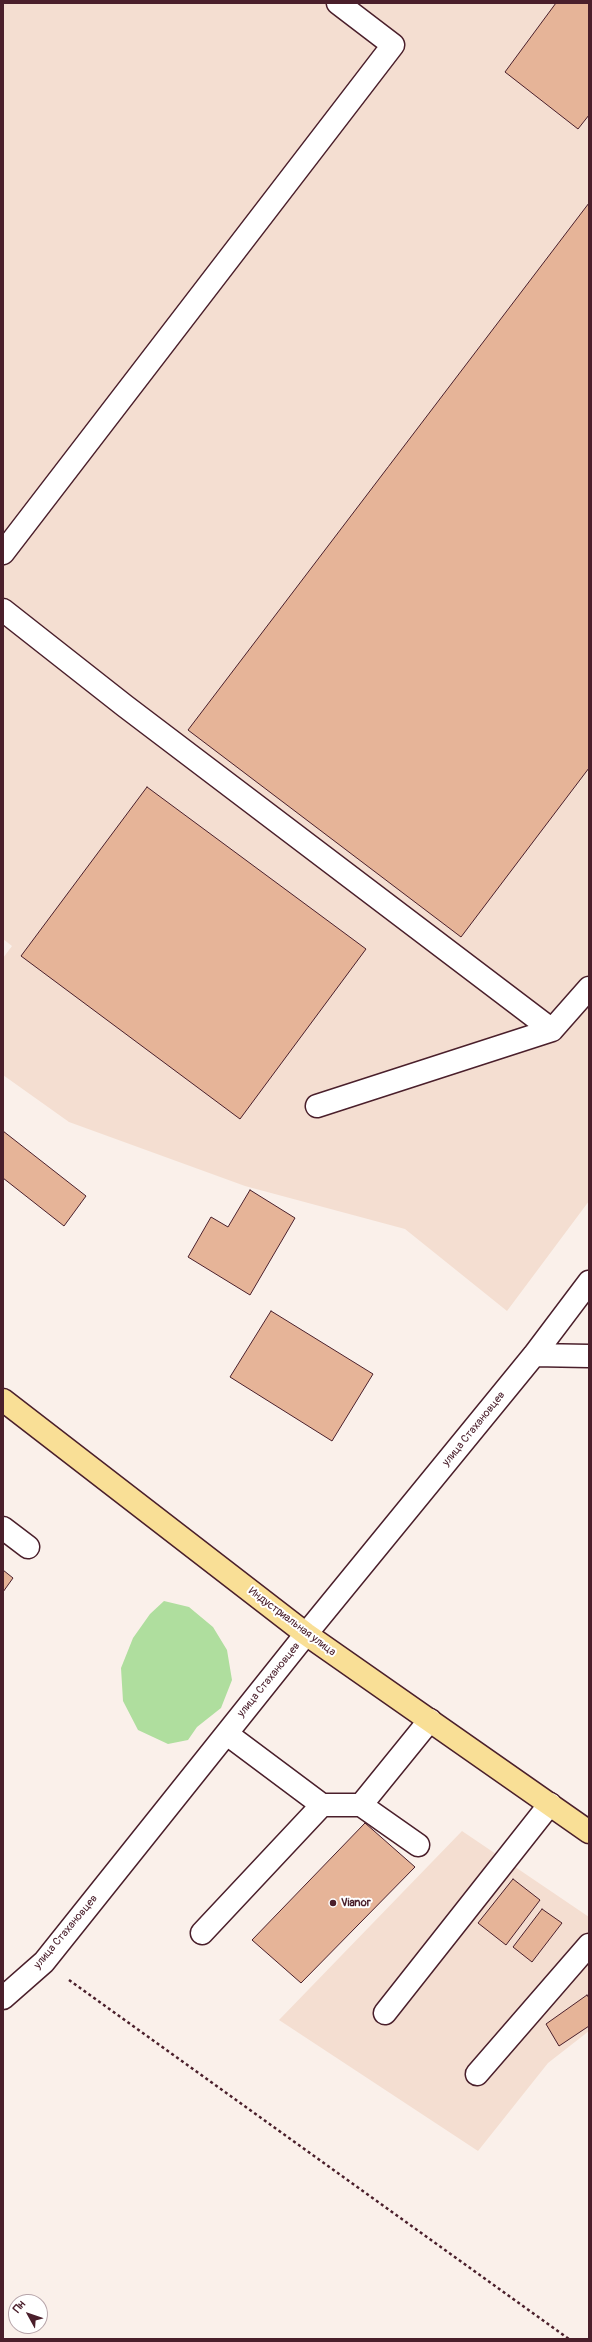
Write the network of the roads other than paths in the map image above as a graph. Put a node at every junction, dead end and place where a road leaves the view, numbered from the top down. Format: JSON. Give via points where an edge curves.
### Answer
{"nodes":[{"id":1,"x":338,"y":3,"type":"edge"},
{"id":2,"x":3,"y":553,"type":"edge"},
{"id":3,"x":3,"y":610,"type":"edge"},
{"id":4,"x":589,"y":988,"type":"edge"},
{"id":5,"x":552,"y":1030,"type":"junction"},
{"id":6,"x":317,"y":1106,"type":"dead end"},
{"id":7,"x":589,"y":1282,"type":"edge"},
{"id":8,"x":534,"y":1355,"type":"junction"},
{"id":9,"x":589,"y":1356,"type":"edge"},
{"id":10,"x":3,"y":1400,"type":"edge"},
{"id":11,"x":3,"y":1528,"type":"edge"},
{"id":12,"x":28,"y":1547,"type":"dead end"},
{"id":13,"x":306,"y":1634,"type":"junction"},
{"id":14,"x":430,"y":1720,"type":"junction"},
{"id":15,"x":227,"y":1734,"type":"junction"},
{"id":16,"x":322,"y":1804,"type":"junction"},
{"id":17,"x":550,"y":1804,"type":"junction"},
{"id":18,"x":361,"y":1805,"type":"junction"},
{"id":19,"x":589,"y":1832,"type":"edge"},
{"id":20,"x":418,"y":1845,"type":"dead end"},
{"id":21,"x":202,"y":1934,"type":"dead end"},
{"id":22,"x":589,"y":1945,"type":"edge"},
{"id":23,"x":3,"y":1998,"type":"edge"},
{"id":24,"x":385,"y":2013,"type":"dead end"},
{"id":25,"x":477,"y":2074,"type":"dead end"}],
"edges":[{"from":1,"to":2,"type":"street","via":[[393,45]]},
{"from":3,"to":5,"type":"street","via":[[125,706]]},
{"from":4,"to":5,"type":"street"},
{"from":5,"to":6,"type":"street"},
{"from":7,"to":8,"type":"street","name":"улица Стахановцев"},
{"from":8,"to":9,"type":"street"},
{"from":8,"to":13,"type":"street","name":"улица Стахановцев"},
{"from":10,"to":13,"type":"main road","name":"Индустриальная улица"},
{"from":11,"to":12,"type":"street"},
{"from":13,"to":14,"type":"main road","name":"Индустриальная улица"},
{"from":13,"to":15,"type":"street","name":"улица Стахановцев"},
{"from":14,"to":17,"type":"main road","name":"Индустриальная улица"},
{"from":14,"to":18,"type":"street"},
{"from":15,"to":16,"type":"street"},
{"from":15,"to":23,"type":"street","name":"улица Стахановцев","via":[[44,1962]]},
{"from":16,"to":18,"type":"street"},
{"from":16,"to":21,"type":"street"},
{"from":17,"to":19,"type":"main road","name":"Индустриальная улица"},
{"from":17,"to":24,"type":"street"},
{"from":18,"to":20,"type":"street"},
{"from":22,"to":25,"type":"street"}]}
